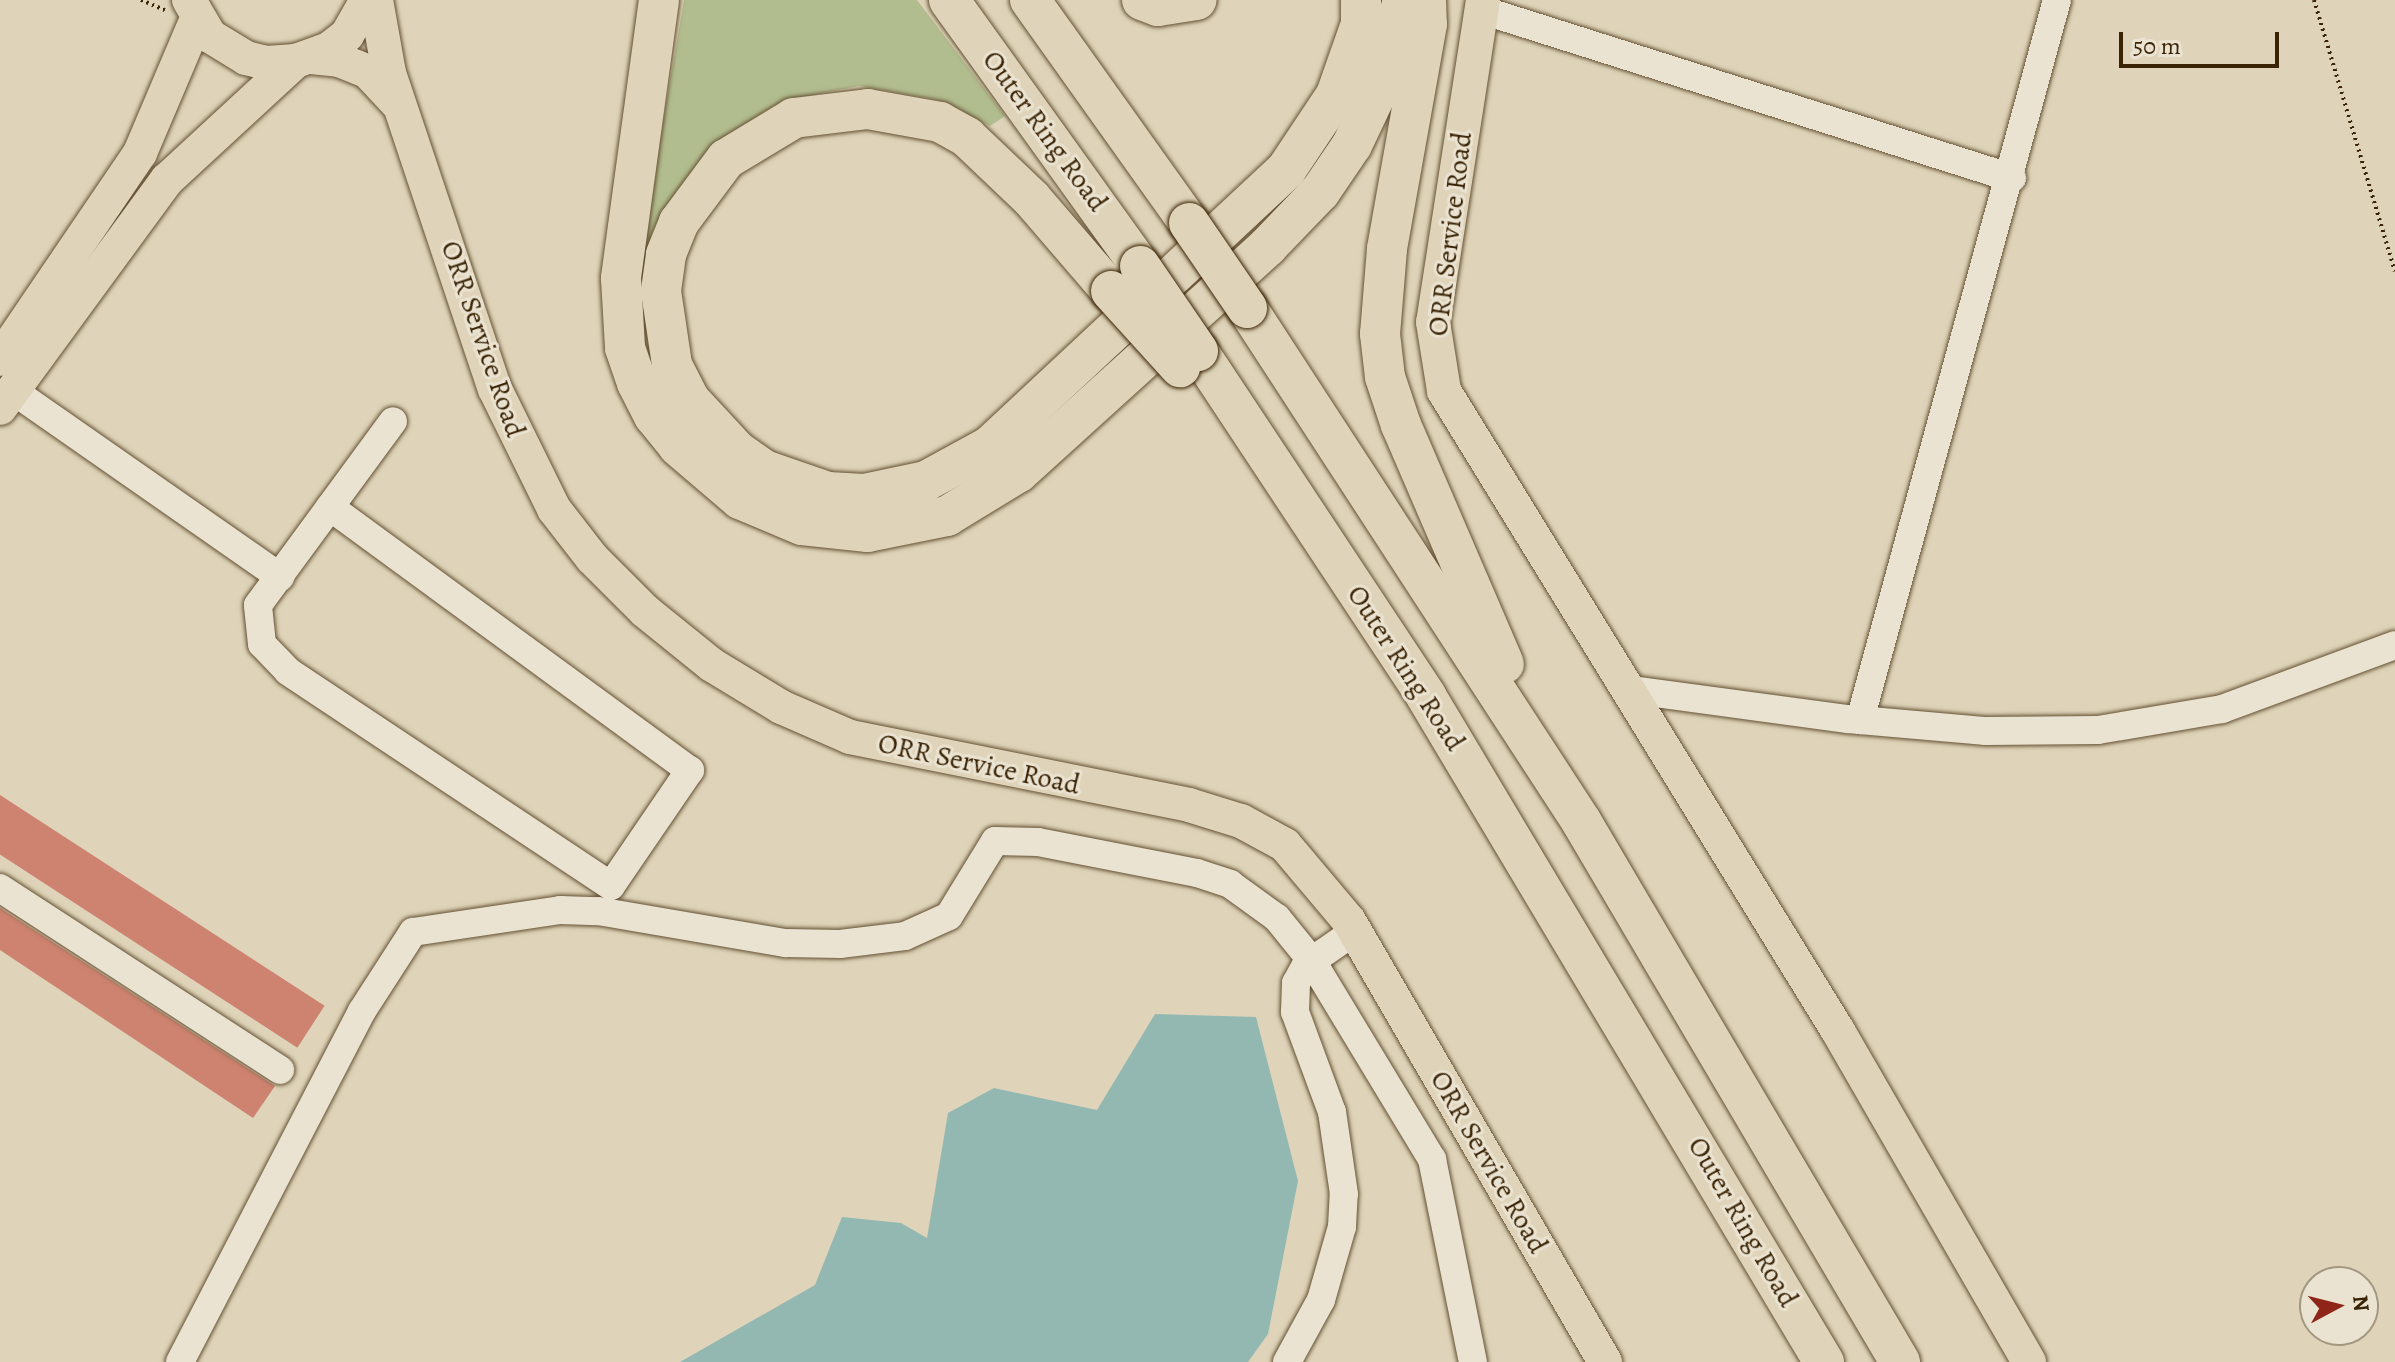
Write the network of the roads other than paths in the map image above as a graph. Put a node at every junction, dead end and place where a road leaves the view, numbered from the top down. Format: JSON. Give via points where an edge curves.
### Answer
{"nodes":[{"id":1,"x":367,"y":0,"type":"edge"},
{"id":2,"x":376,"y":0,"type":"edge"},
{"id":3,"x":659,"y":0,"type":"edge"},
{"id":4,"x":949,"y":0,"type":"edge"},
{"id":5,"x":1030,"y":0,"type":"edge"},
{"id":6,"x":1142,"y":0,"type":"edge"},
{"id":7,"x":1197,"y":0,"type":"edge"},
{"id":8,"x":1361,"y":0,"type":"edge"},
{"id":9,"x":1403,"y":0,"type":"edge"},
{"id":10,"x":1426,"y":0,"type":"edge"},
{"id":11,"x":2057,"y":0,"type":"edge"},
{"id":12,"x":1482,"y":5,"type":"edge"},
{"id":13,"x":193,"y":10,"type":"edge"},
{"id":14,"x":304,"y":59,"type":"junction"},
{"id":15,"x":407,"y":121,"type":"junction"},
{"id":16,"x":2012,"y":178,"type":"junction"},
{"id":17,"x":1125,"y":278,"type":"junction"},
{"id":18,"x":0,"y":359,"type":"edge"},
{"id":19,"x":6,"y":399,"type":"edge"},
{"id":20,"x":393,"y":421,"type":"dead end"},
{"id":21,"x":330,"y":507,"type":"junction"},
{"id":22,"x":280,"y":577,"type":"junction"},
{"id":23,"x":2395,"y":645,"type":"edge"},
{"id":24,"x":1625,"y":689,"type":"junction"},
{"id":25,"x":1860,"y":720,"type":"junction"},
{"id":26,"x":1545,"y":764,"type":"junction"},
{"id":27,"x":0,"y":888,"type":"edge"},
{"id":28,"x":1355,"y":931,"type":"junction"},
{"id":29,"x":1312,"y":961,"type":"junction"},
{"id":30,"x":280,"y":1070,"type":"dead end"},
{"id":31,"x":180,"y":1362,"type":"edge"},
{"id":32,"x":1287,"y":1362,"type":"edge"},
{"id":33,"x":1473,"y":1362,"type":"edge"},
{"id":34,"x":1605,"y":1362,"type":"edge"},
{"id":35,"x":1824,"y":1362,"type":"edge"},
{"id":36,"x":1900,"y":1362,"type":"edge"},
{"id":37,"x":2029,"y":1362,"type":"edge"}],
"edges":[{"from":1,"to":14,"type":"main road","via":[[347,35]]},
{"from":2,"to":15,"type":"main road","via":[[389,73]]},
{"from":3,"to":9,"type":"highway","via":[[623,246],[621,314],[637,383],[678,446],[740,499],[802,525],[868,532],[947,516],[1008,479],[1267,247],[1320,192],[1352,145],[1383,77]]},
{"from":4,"to":17,"type":"highway","name":"Outer Ring Road"},
{"from":5,"to":26,"type":"highway","bridge":true,"via":[[1247,308]]},
{"from":6,"to":7,"type":"highway","via":[[1158,6]]},
{"from":8,"to":17,"type":"highway","via":[[1361,24],[1336,95],[1286,170],[990,446],[926,481],[875,493],[828,492],[764,470],[737,451],[689,399],[672,365],[661,291],[666,255],[679,222],[726,159],[794,118],[868,109],[928,119],[967,137]]},
{"from":10,"to":26,"type":"highway","via":[[1427,24],[1387,249],[1380,334],[1385,377]]},
{"from":11,"to":16,"type":"street"},
{"from":12,"to":16,"type":"street"},
{"from":12,"to":24,"type":"main road","name":"ORR Service Road","via":[[1433,322],[1435,357],[1458,422]]},
{"from":13,"to":14,"type":"main road","via":[[219,42],[246,58]]},
{"from":13,"to":18,"type":"main road","via":[[140,153]]},
{"from":14,"to":15,"type":"main road","via":[[368,72],[391,93]]},
{"from":14,"to":19,"type":"main road","via":[[167,180]]},
{"from":15,"to":28,"type":"main road","name":"ORR Service Road","via":[[495,389],[524,456],[582,546],[645,611],[735,679],[781,707],[850,737],[1189,805],[1241,821],[1285,845]]},
{"from":16,"to":25,"type":"street"},
{"from":17,"to":35,"type":"highway","name":"Outer Ring Road","bridge":true,"via":[[1189,359],[1236,407],[1451,735]]},
{"from":19,"to":22,"type":"street"},
{"from":20,"to":21,"type":"street"},
{"from":21,"to":22,"type":"street"},
{"from":21,"to":22,"type":"street","via":[[690,770],[611,886],[288,671],[262,644],[256,620],[258,605]]},
{"from":23,"to":25,"type":"street","via":[[2222,709],[2098,730],[1986,731]]},
{"from":24,"to":25,"type":"street"},
{"from":24,"to":37,"type":"main road","name":"ORR Service Road","via":[[1838,1031]]},
{"from":26,"to":36,"type":"highway"},
{"from":27,"to":30,"type":"street"},
{"from":28,"to":29,"type":"street"},
{"from":28,"to":34,"type":"main road","name":"ORR Service Road"},
{"from":29,"to":31,"type":"street","via":[[1277,918],[1230,884],[1038,842],[995,841],[949,916],[905,936],[873,941],[732,938],[634,917],[560,910],[413,932],[355,1024]]},
{"from":29,"to":32,"type":"street","via":[[1296,983],[1295,1012],[1332,1112],[1342,1158],[1343,1205],[1321,1300]]},
{"from":29,"to":33,"type":"street","via":[[1432,1159]]}]}
